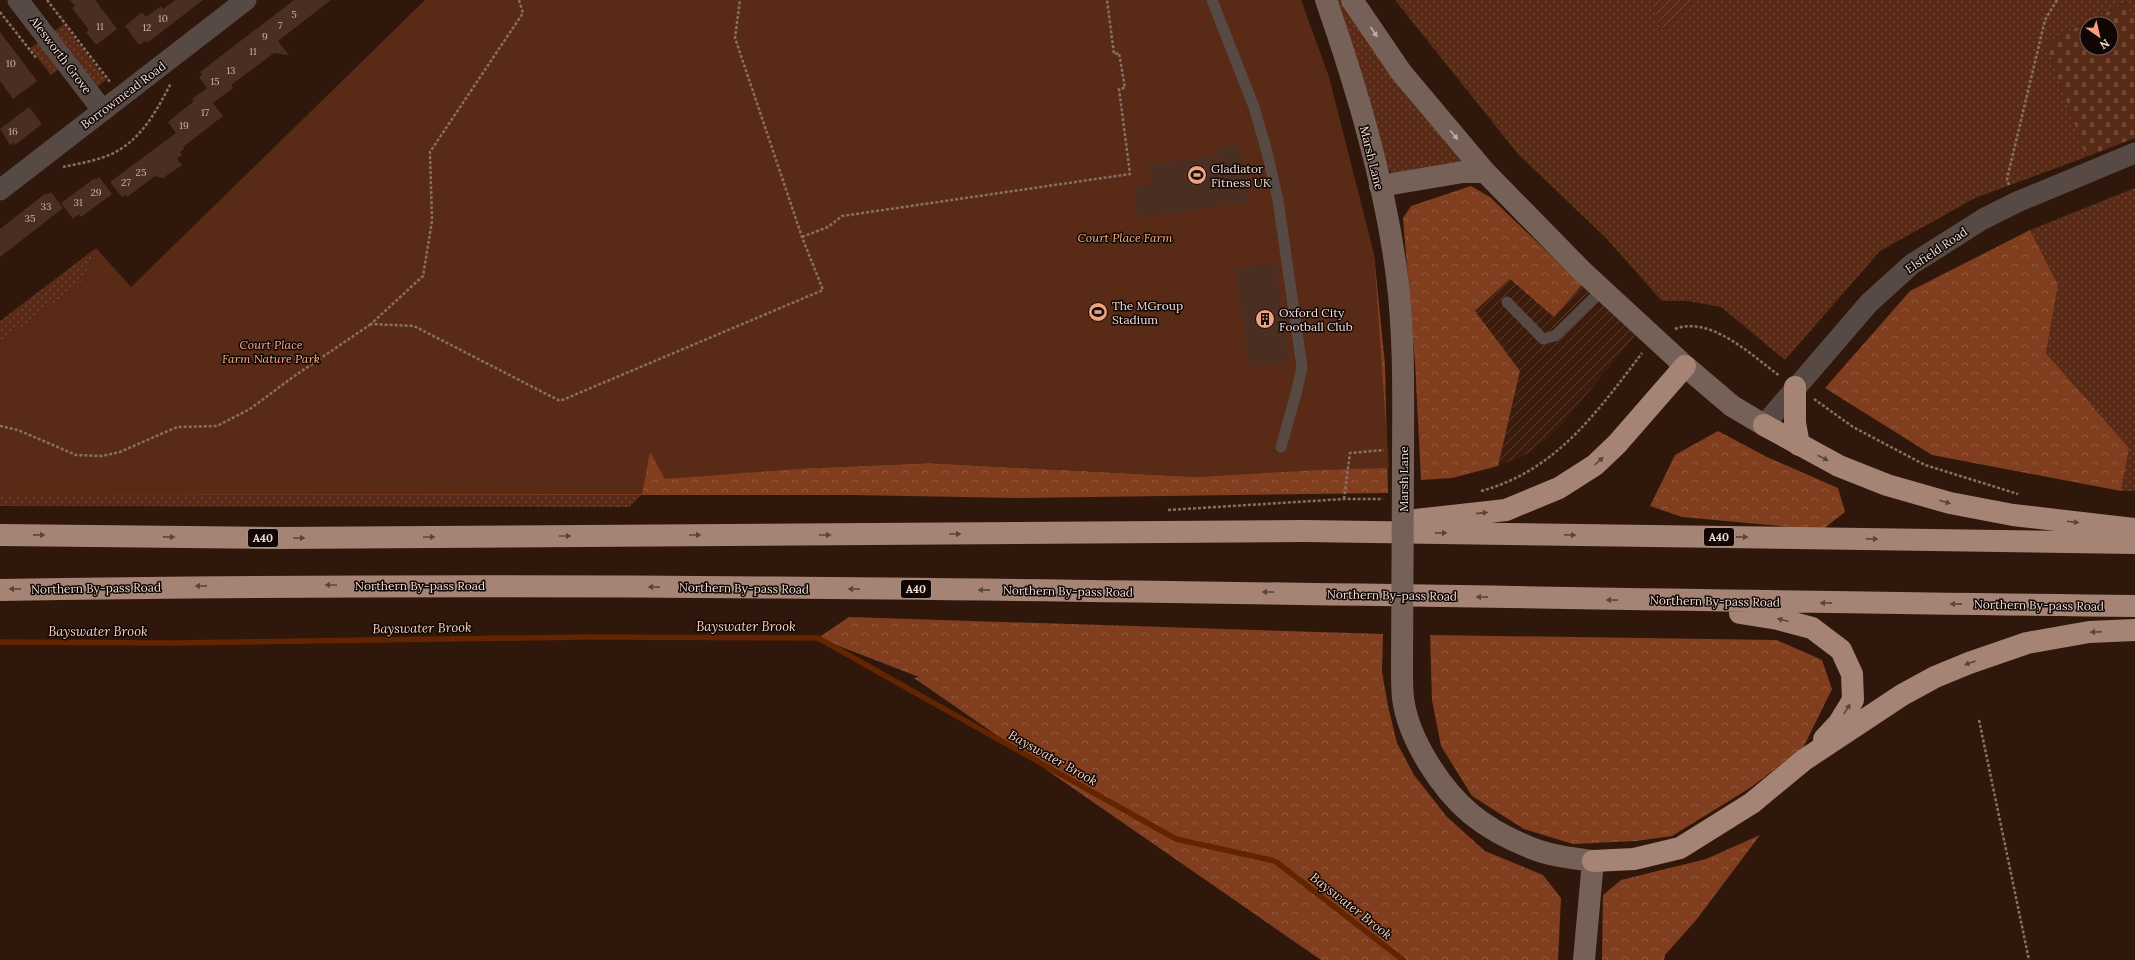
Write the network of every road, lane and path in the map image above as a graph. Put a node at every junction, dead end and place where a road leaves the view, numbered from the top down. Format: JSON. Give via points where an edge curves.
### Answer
{"nodes":[{"id":1,"x":18,"y":0,"type":"edge"},
{"id":2,"x":47,"y":0,"type":"edge"},
{"id":3,"x":246,"y":0,"type":"edge"},
{"id":4,"x":519,"y":0,"type":"edge"},
{"id":5,"x":740,"y":0,"type":"edge"},
{"id":6,"x":1108,"y":0,"type":"edge"},
{"id":7,"x":1212,"y":0,"type":"edge"},
{"id":8,"x":1326,"y":0,"type":"edge"},
{"id":9,"x":1352,"y":0,"type":"edge"},
{"id":10,"x":2057,"y":0,"type":"edge"},
{"id":11,"x":168,"y":61,"type":"junction"},
{"id":12,"x":121,"y":96,"type":"junction"},
{"id":13,"x":103,"y":111,"type":"junction"},
{"id":14,"x":2135,"y":153,"type":"edge"},
{"id":15,"x":40,"y":159,"type":"junction"},
{"id":16,"x":1485,"y":172,"type":"junction"},
{"id":17,"x":1380,"y":186,"type":"junction"},
{"id":18,"x":0,"y":190,"type":"edge"},
{"id":19,"x":2017,"y":202,"type":"junction"},
{"id":20,"x":802,"y":237,"type":"junction"},
{"id":21,"x":1602,"y":289,"type":"junction"},
{"id":22,"x":1507,"y":302,"type":"dead end"},
{"id":23,"x":371,"y":324,"type":"junction"},
{"id":24,"x":1672,"y":330,"type":"dead end"},
{"id":25,"x":1647,"y":346,"type":"dead end"},
{"id":26,"x":1685,"y":366,"type":"junction"},
{"id":27,"x":1798,"y":388,"type":"junction"},
{"id":28,"x":1764,"y":425,"type":"junction"},
{"id":29,"x":0,"y":426,"type":"edge"},
{"id":30,"x":1799,"y":445,"type":"junction"},
{"id":31,"x":1281,"y":447,"type":"dead end"},
{"id":32,"x":1403,"y":458,"type":"junction"},
{"id":33,"x":1474,"y":493,"type":"dead end"},
{"id":34,"x":2024,"y":496,"type":"dead end"},
{"id":35,"x":1344,"y":499,"type":"dead end"},
{"id":36,"x":1361,"y":499,"type":"dead end"},
{"id":37,"x":1384,"y":499,"type":"dead end"},
{"id":38,"x":2135,"y":529,"type":"edge"},
{"id":39,"x":1304,"y":531,"type":"junction"},
{"id":40,"x":0,"y":535,"type":"edge"},
{"id":41,"x":2135,"y":543,"type":"edge"},
{"id":42,"x":0,"y":590,"type":"edge"},
{"id":43,"x":1645,"y":601,"type":"junction"},
{"id":44,"x":2135,"y":606,"type":"edge"},
{"id":45,"x":2135,"y":630,"type":"edge"},
{"id":46,"x":1978,"y":720,"type":"dead end"},
{"id":47,"x":1804,"y":760,"type":"junction"},
{"id":48,"x":1593,"y":861,"type":"junction"},
{"id":49,"x":1584,"y":960,"type":"edge"},
{"id":50,"x":2029,"y":960,"type":"edge"}],
"edges":[{"from":1,"to":13,"type":"street","name":"Alesworth Grove"},
{"from":2,"to":12,"type":"path"},
{"from":3,"to":11,"type":"street","name":"Borrowmead Road"},
{"from":4,"to":23,"type":"path","via":[[523,13],[430,152],[432,221],[423,276]]},
{"from":5,"to":20,"type":"path","via":[[735,38]]},
{"from":6,"to":20,"type":"path","via":[[1114,54],[1120,53],[1125,88],[1119,89],[1130,174],[842,216],[828,227]]},
{"from":7,"to":31,"type":"lane","via":[[1254,107],[1278,200],[1302,367]]},
{"from":8,"to":17,"type":"main road","name":"Marsh Lane","via":[[1348,62]]},
{"from":9,"to":16,"type":"main road","one_way":true,"via":[[1401,72]]},
{"from":10,"to":19,"type":"path","via":[[2045,20],[2007,179]]},
{"from":11,"to":12,"type":"street","name":"Borrowmead Road"},
{"from":11,"to":15,"type":"path","via":[[176,72],[164,97],[140,134],[124,147],[84,162],[50,170]]},
{"from":12,"to":13,"type":"street","name":"Borrowmead Road"},
{"from":13,"to":15,"type":"street","name":"Borrowmead Road"},
{"from":14,"to":19,"type":"street","name":"Elsfield Road"},
{"from":15,"to":18,"type":"street","name":"Borrowmead Road"},
{"from":16,"to":17,"type":"main road","via":[[1463,172]]},
{"from":16,"to":21,"type":"main road"},
{"from":17,"to":32,"type":"main road","name":"Marsh Lane","via":[[1397,278],[1402,364]]},
{"from":19,"to":27,"type":"street","name":"Elsfield Road","via":[[1982,220],[1912,264],[1869,303]]},
{"from":20,"to":23,"type":"path","via":[[823,290],[560,401],[414,326]]},
{"from":21,"to":22,"type":"lane","via":[[1555,336],[1543,339]]},
{"from":21,"to":26,"type":"main road"},
{"from":23,"to":29,"type":"path","via":[[250,409],[217,426],[177,427],[120,452],[102,456],[76,455],[18,430]]},
{"from":24,"to":27,"type":"path","via":[[1690,325],[1703,326],[1718,332]]},
{"from":25,"to":33,"type":"path","via":[[1590,420],[1567,444],[1522,476],[1495,488]]},
{"from":26,"to":28,"type":"main road","via":[[1732,406]]},
{"from":39,"to":26,"type":"highway","one_way":true,"via":[[1506,510],[1559,488],[1595,465],[1618,444]]},
{"from":27,"to":28,"type":"street","name":"Elsfield Road"},
{"from":27,"to":30,"type":"highway","via":[[1795,423]]},
{"from":27,"to":34,"type":"path","via":[[1854,427],[1925,465]]},
{"from":28,"to":30,"type":"highway"},
{"from":30,"to":38,"type":"highway","one_way":true,"via":[[1839,466],[1887,485],[1950,503],[2013,514]]},
{"from":32,"to":35,"type":"path","via":[[1350,453]]},
{"from":32,"to":48,"type":"main road","name":"Marsh Lane","bridge":true,"via":[[1403,698],[1413,733],[1444,785],[1471,814],[1532,848],[1562,857]]},
{"from":36,"to":37,"type":"path"},
{"from":40,"to":39,"type":"highway","number":"A40","one_way":true,"via":[[276,538]]},
{"from":39,"to":41,"type":"highway","number":"A40","one_way":true},
{"from":43,"to":42,"type":"highway","name":"Northern By-pass Road","number":"A40","one_way":true,"via":[[1307,593],[524,586],[277,585]]},
{"from":44,"to":43,"type":"highway","name":"Northern By-pass Road","number":"A40","one_way":true},
{"from":47,"to":43,"type":"highway","one_way":true,"via":[[1839,723],[1853,700],[1852,674],[1841,650],[1812,628],[1778,618]]},
{"from":45,"to":47,"type":"highway","one_way":true,"via":[[2089,632],[2027,644],[1969,663],[1935,677],[1902,695]]},
{"from":46,"to":50,"type":"path"},
{"from":47,"to":48,"type":"highway","via":[[1752,803],[1680,848],[1634,859]]},
{"from":48,"to":49,"type":"main road"}]}
